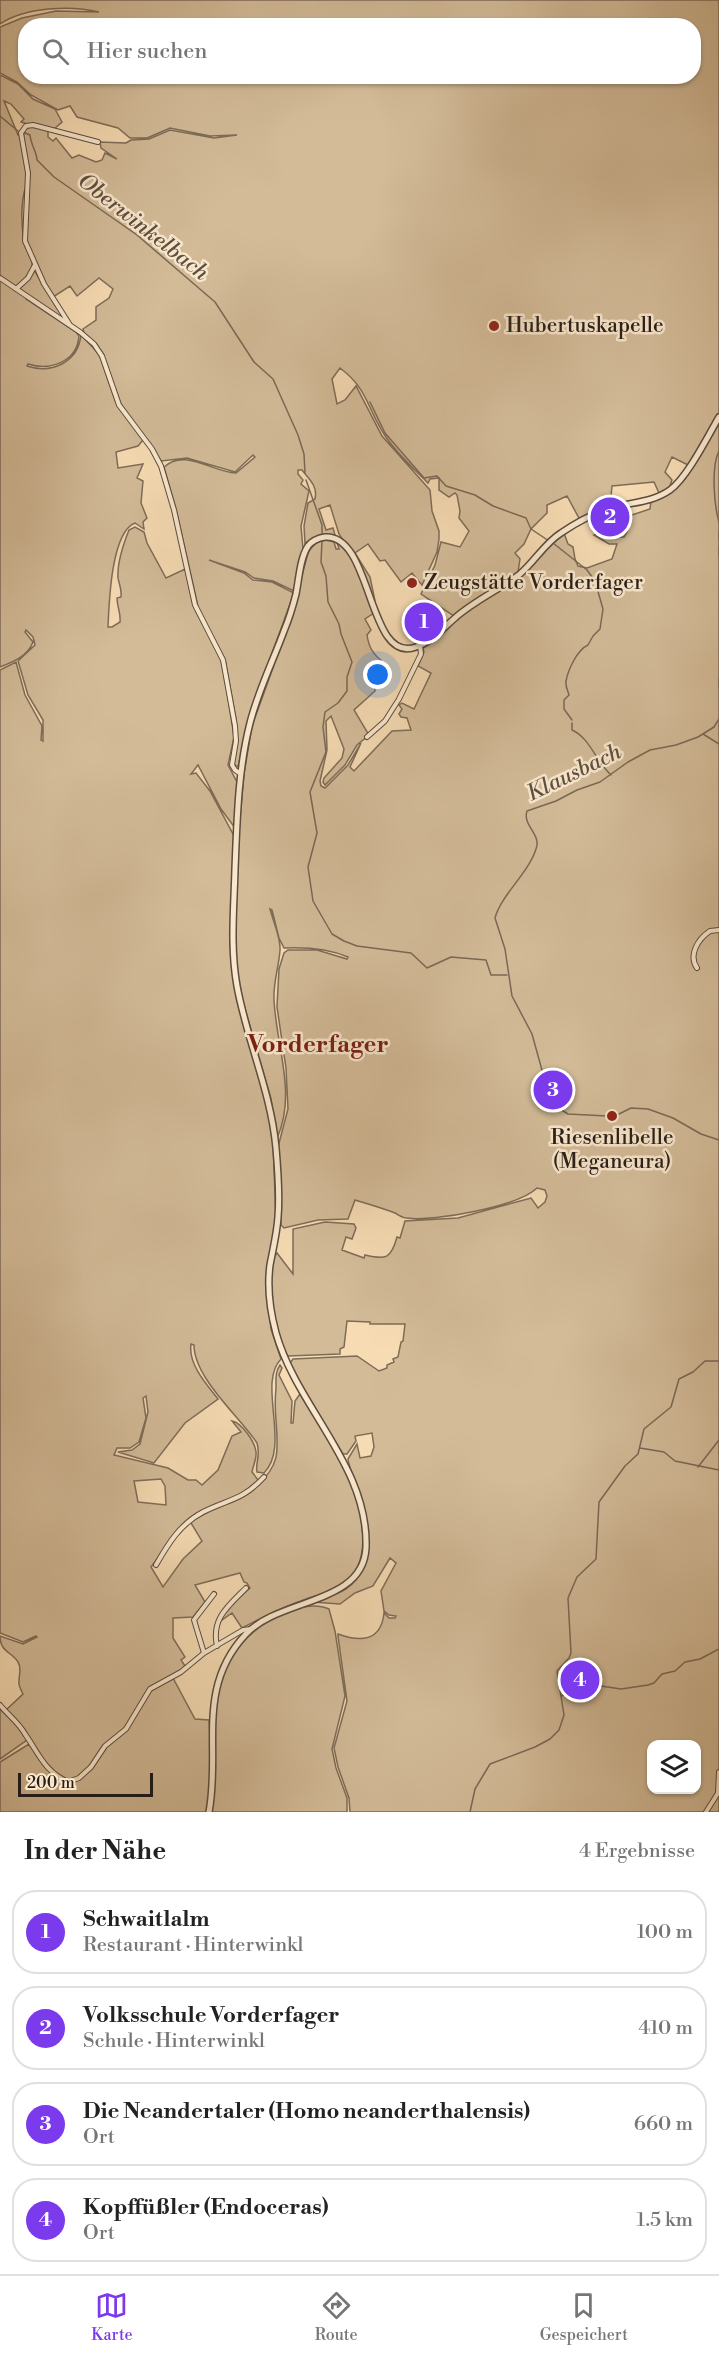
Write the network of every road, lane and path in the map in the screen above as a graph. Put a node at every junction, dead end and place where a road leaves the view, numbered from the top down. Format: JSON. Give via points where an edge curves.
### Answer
{"nodes":[{"id":1,"x":98,"y":142,"type":"dead end"},
{"id":2,"x":35,"y":265,"type":"junction"},
{"id":3,"x":0,"y":278,"type":"edge"},
{"id":4,"x":16,"y":289,"type":"junction"},
{"id":5,"x":70,"y":326,"type":"junction"},
{"id":6,"x":719,"y":417,"type":"edge"},
{"id":7,"x":420,"y":645,"type":"junction"},
{"id":8,"x":367,"y":737,"type":"dead end"},
{"id":9,"x":241,"y":774,"type":"junction"},
{"id":10,"x":719,"y":930,"type":"edge"},
{"id":11,"x":696,"y":968,"type":"dead end"},
{"id":12,"x":264,"y":1477,"type":"dead end"},
{"id":13,"x":156,"y":1565,"type":"dead end"},
{"id":14,"x":246,"y":1588,"type":"dead end"},
{"id":15,"x":214,"y":1594,"type":"dead end"},
{"id":16,"x":251,"y":1629,"type":"junction"},
{"id":17,"x":217,"y":1646,"type":"junction"},
{"id":18,"x":204,"y":1653,"type":"junction"},
{"id":19,"x":0,"y":1706,"type":"edge"},
{"id":20,"x":719,"y":1772,"type":"edge"},
{"id":21,"x":209,"y":1812,"type":"edge"},
{"id":22,"x":706,"y":1812,"type":"edge"}],
"edges":[{"from":1,"to":2,"type":"street","via":[[33,125],[23,130],[29,177],[25,238]]},
{"from":2,"to":4,"type":"street"},
{"from":2,"to":5,"type":"street"},
{"from":3,"to":4,"type":"street"},
{"from":4,"to":5,"type":"street"},
{"from":5,"to":9,"type":"street","via":[[101,353],[118,402],[152,449],[166,478],[195,604],[224,660],[235,726],[232,765]]},
{"from":6,"to":7,"type":"street","via":[[678,483],[662,495],[606,510],[560,534],[518,575]]},
{"from":7,"to":8,"type":"street","via":[[421,654],[401,696],[385,721]]},
{"from":7,"to":9,"type":"street","via":[[405,650],[381,626],[365,582],[345,545],[329,537],[312,542],[305,552],[292,609],[252,714]]},
{"from":9,"to":16,"type":"street","via":[[233,954],[240,1000],[267,1095],[275,1142],[278,1221],[270,1269],[270,1306],[286,1360],[352,1478],[366,1545],[362,1564],[345,1586],[278,1613]]},
{"from":10,"to":11,"type":"street","via":[[710,931],[699,941],[693,957]]},
{"from":12,"to":13,"type":"street","via":[[242,1496],[190,1521],[171,1539]]},
{"from":14,"to":17,"type":"street","via":[[222,1612],[215,1635]]},
{"from":15,"to":18,"type":"street","via":[[194,1620]]},
{"from":16,"to":17,"type":"street"},
{"from":16,"to":21,"type":"street","via":[[229,1660],[215,1694]]},
{"from":17,"to":18,"type":"street"},
{"from":18,"to":19,"type":"street","via":[[181,1672],[150,1689],[126,1729],[105,1746],[79,1778],[68,1782],[56,1777]]},
{"from":20,"to":22,"type":"street","via":[[718,1793]]}]}
